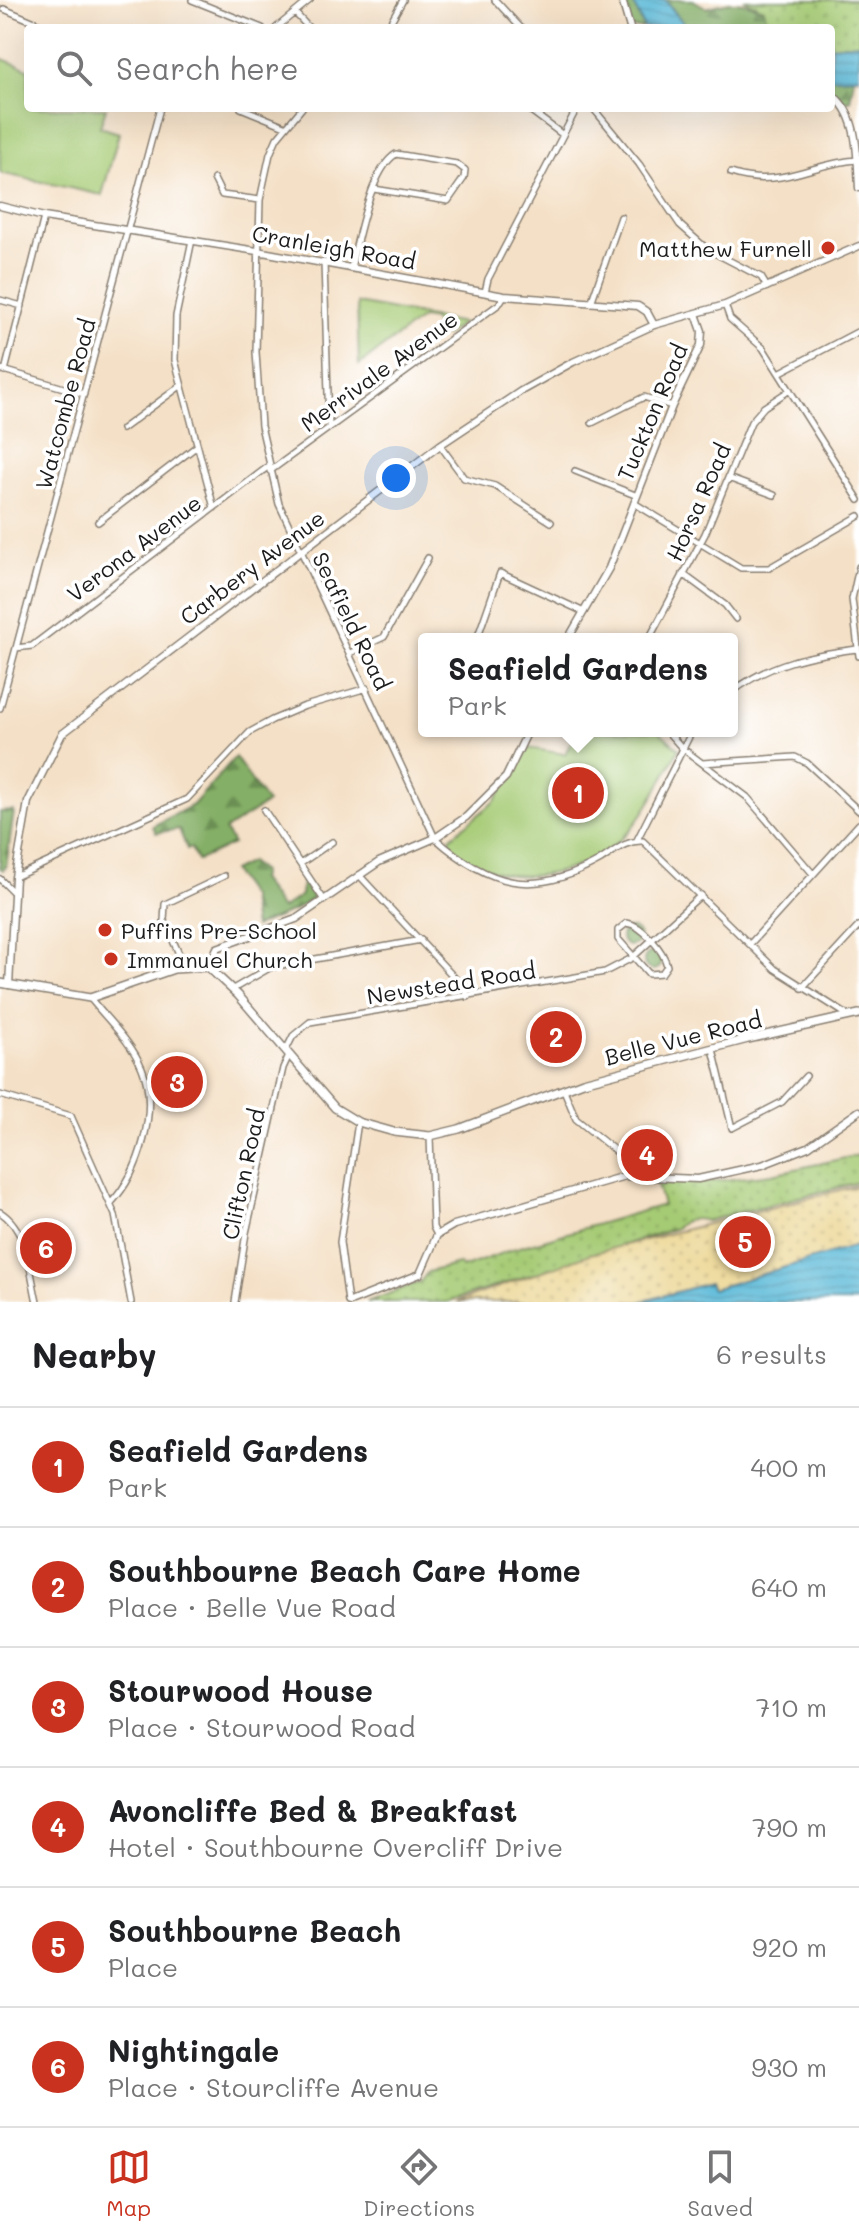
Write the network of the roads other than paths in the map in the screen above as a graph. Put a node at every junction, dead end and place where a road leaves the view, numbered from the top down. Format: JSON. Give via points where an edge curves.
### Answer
{"nodes":[{"id":1,"x":192,"y":0,"type":"edge"},
{"id":2,"x":403,"y":0,"type":"edge"},
{"id":3,"x":495,"y":0,"type":"edge"},
{"id":4,"x":622,"y":0,"type":"edge"},
{"id":5,"x":307,"y":1,"type":"edge"},
{"id":6,"x":4,"y":9,"type":"dead end"},
{"id":7,"x":296,"y":14,"type":"junction"},
{"id":8,"x":40,"y":24,"type":"edge"},
{"id":9,"x":252,"y":24,"type":"edge"},
{"id":10,"x":282,"y":24,"type":"edge"},
{"id":11,"x":305,"y":24,"type":"edge"},
{"id":12,"x":389,"y":24,"type":"edge"},
{"id":13,"x":517,"y":24,"type":"edge"},
{"id":14,"x":629,"y":24,"type":"edge"},
{"id":15,"x":835,"y":98,"type":"edge"},
{"id":16,"x":159,"y":112,"type":"edge"},
{"id":17,"x":251,"y":112,"type":"edge"},
{"id":18,"x":298,"y":112,"type":"edge"},
{"id":19,"x":532,"y":112,"type":"edge"},
{"id":20,"x":575,"y":112,"type":"edge"},
{"id":21,"x":596,"y":112,"type":"edge"},
{"id":22,"x":856,"y":118,"type":"edge"},
{"id":23,"x":285,"y":126,"type":"junction"},
{"id":24,"x":563,"y":135,"type":"junction"},
{"id":25,"x":857,"y":160,"type":"junction"},
{"id":26,"x":731,"y":173,"type":"dead end"},
{"id":27,"x":214,"y":179,"type":"dead end"},
{"id":28,"x":859,"y":188,"type":"edge"},
{"id":29,"x":374,"y":189,"type":"junction"},
{"id":30,"x":260,"y":200,"type":"junction"},
{"id":31,"x":0,"y":206,"type":"edge"},
{"id":32,"x":44,"y":217,"type":"junction"},
{"id":33,"x":621,"y":217,"type":"dead end"},
{"id":34,"x":127,"y":231,"type":"junction"},
{"id":35,"x":192,"y":240,"type":"junction"},
{"id":36,"x":859,"y":246,"type":"edge"},
{"id":37,"x":257,"y":251,"type":"junction"},
{"id":38,"x":324,"y":262,"type":"junction"},
{"id":39,"x":351,"y":268,"type":"junction"},
{"id":40,"x":767,"y":287,"type":"junction"},
{"id":41,"x":485,"y":292,"type":"junction"},
{"id":42,"x":504,"y":296,"type":"junction"},
{"id":43,"x":0,"y":300,"type":"edge"},
{"id":44,"x":591,"y":303,"type":"junction"},
{"id":45,"x":725,"y":305,"type":"junction"},
{"id":46,"x":22,"y":306,"type":"junction"},
{"id":47,"x":696,"y":314,"type":"junction"},
{"id":48,"x":654,"y":325,"type":"junction"},
{"id":49,"x":859,"y":331,"type":"edge"},
{"id":50,"x":3,"y":370,"type":"edge"},
{"id":51,"x":779,"y":373,"type":"junction"},
{"id":52,"x":179,"y":387,"type":"junction"},
{"id":53,"x":790,"y":390,"type":"junction"},
{"id":54,"x":84,"y":394,"type":"junction"},
{"id":55,"x":672,"y":406,"type":"junction"},
{"id":56,"x":592,"y":423,"type":"dead end"},
{"id":57,"x":329,"y":427,"type":"junction"},
{"id":58,"x":122,"y":429,"type":"dead end"},
{"id":59,"x":440,"y":445,"type":"junction"},
{"id":60,"x":197,"y":446,"type":"junction"},
{"id":61,"x":270,"y":468,"type":"junction"},
{"id":62,"x":575,"y":471,"type":"dead end"},
{"id":63,"x":728,"y":478,"type":"junction"},
{"id":64,"x":774,"y":495,"type":"dead end"},
{"id":65,"x":634,"y":499,"type":"junction"},
{"id":66,"x":859,"y":500,"type":"edge"},
{"id":67,"x":214,"y":508,"type":"junction"},
{"id":68,"x":859,"y":516,"type":"edge"},
{"id":69,"x":98,"y":522,"type":"dead end"},
{"id":70,"x":551,"y":522,"type":"dead end"},
{"id":71,"x":701,"y":543,"type":"junction"},
{"id":72,"x":301,"y":553,"type":"junction"},
{"id":73,"x":428,"y":558,"type":"dead end"},
{"id":74,"x":859,"y":567,"type":"edge"},
{"id":75,"x":683,"y":574,"type":"junction"},
{"id":76,"x":585,"y":612,"type":"junction"},
{"id":77,"x":736,"y":619,"type":"dead end"},
{"id":78,"x":479,"y":633,"type":"edge"},
{"id":79,"x":572,"y":633,"type":"edge"},
{"id":80,"x":652,"y":633,"type":"edge"},
{"id":81,"x":16,"y":648,"type":"junction"},
{"id":82,"x":858,"y":652,"type":"edge"},
{"id":83,"x":350,"y":653,"type":"junction"},
{"id":84,"x":367,"y":688,"type":"junction"},
{"id":85,"x":738,"y":688,"type":"edge"},
{"id":86,"x":1,"y":700,"type":"edge"},
{"id":87,"x":0,"y":708,"type":"edge"},
{"id":88,"x":526,"y":737,"type":"edge"},
{"id":89,"x":672,"y":737,"type":"edge"},
{"id":90,"x":688,"y":737,"type":"edge"},
{"id":91,"x":682,"y":748,"type":"junction"},
{"id":92,"x":701,"y":763,"type":"junction"},
{"id":93,"x":264,"y":810,"type":"dead end"},
{"id":94,"x":859,"y":811,"type":"edge"},
{"id":95,"x":859,"y":824,"type":"edge"},
{"id":96,"x":435,"y":838,"type":"junction"},
{"id":97,"x":637,"y":840,"type":"junction"},
{"id":98,"x":332,"y":842,"type":"dead end"},
{"id":99,"x":300,"y":864,"type":"junction"},
{"id":100,"x":813,"y":874,"type":"junction"},
{"id":101,"x":359,"y":875,"type":"junction"},
{"id":102,"x":224,"y":876,"type":"dead end"},
{"id":103,"x":15,"y":877,"type":"junction"},
{"id":104,"x":0,"y":879,"type":"edge"},
{"id":105,"x":15,"y":894,"type":"junction"},
{"id":106,"x":701,"y":895,"type":"junction"},
{"id":107,"x":324,"y":900,"type":"junction"},
{"id":108,"x":859,"y":926,"type":"edge"},
{"id":109,"x":421,"y":940,"type":"junction"},
{"id":110,"x":650,"y":941,"type":"junction"},
{"id":111,"x":750,"y":944,"type":"junction"},
{"id":112,"x":632,"y":958,"type":"junction"},
{"id":113,"x":185,"y":967,"type":"junction"},
{"id":114,"x":208,"y":967,"type":"junction"},
{"id":115,"x":4,"y":984,"type":"edge"},
{"id":116,"x":802,"y":988,"type":"junction"},
{"id":117,"x":233,"y":989,"type":"junction"},
{"id":118,"x":468,"y":997,"type":"junction"},
{"id":119,"x":90,"y":998,"type":"junction"},
{"id":120,"x":855,"y":1016,"type":"edge"},
{"id":121,"x":713,"y":1049,"type":"junction"},
{"id":122,"x":287,"y":1053,"type":"junction"},
{"id":123,"x":806,"y":1076,"type":"dead end"},
{"id":124,"x":563,"y":1089,"type":"junction"},
{"id":125,"x":0,"y":1095,"type":"edge"},
{"id":126,"x":859,"y":1111,"type":"edge"},
{"id":127,"x":358,"y":1122,"type":"junction"},
{"id":128,"x":430,"y":1136,"type":"junction"},
{"id":129,"x":633,"y":1175,"type":"junction"},
{"id":130,"x":111,"y":1203,"type":"junction"},
{"id":131,"x":0,"y":1212,"type":"edge"},
{"id":132,"x":437,"y":1235,"type":"junction"},
{"id":133,"x":37,"y":1302,"type":"edge"},
{"id":134,"x":131,"y":1302,"type":"edge"},
{"id":135,"x":235,"y":1302,"type":"edge"},
{"id":136,"x":349,"y":1302,"type":"edge"}],
"edges":[{"from":1,"to":9,"type":"street"},
{"from":2,"to":12,"type":"street"},
{"from":3,"to":13,"type":"street"},
{"from":4,"to":14,"type":"street"},
{"from":5,"to":7,"type":"street"},
{"from":6,"to":8,"type":"street"},
{"from":7,"to":10,"type":"street"},
{"from":7,"to":11,"type":"street"},
{"from":15,"to":22,"type":"street"},
{"from":16,"to":34,"type":"street","name":"Watcombe Road"},
{"from":17,"to":23,"type":"street"},
{"from":18,"to":23,"type":"street","name":"Seafield Road"},
{"from":19,"to":24,"type":"street"},
{"from":20,"to":24,"type":"street"},
{"from":21,"to":40,"type":"street","via":[[680,225],[707,249],[761,277]]},
{"from":22,"to":25,"type":"street"},
{"from":23,"to":30,"type":"street","name":"Seafield Road","via":[[270,154]]},
{"from":24,"to":41,"type":"street"},
{"from":25,"to":26,"type":"street","via":[[831,162],[782,179]]},
{"from":25,"to":28,"type":"street"},
{"from":27,"to":30,"type":"street","via":[[222,195]]},
{"from":29,"to":29,"type":"street","via":[[385,160],[396,154],[457,164],[465,170],[448,201]]},
{"from":29,"to":39,"type":"street"},
{"from":30,"to":37,"type":"street","name":"Seafield Road"},
{"from":31,"to":32,"type":"street","name":"Cranleigh Road"},
{"from":32,"to":34,"type":"street","name":"Cranleigh Road"},
{"from":32,"to":46,"type":"street"},
{"from":33,"to":44,"type":"street"},
{"from":34,"to":35,"type":"street","name":"Cranleigh Road"},
{"from":34,"to":54,"type":"street","name":"Watcombe Road"},
{"from":35,"to":37,"type":"street","name":"Cranleigh Road"},
{"from":35,"to":52,"type":"street","via":[[174,338]]},
{"from":36,"to":40,"type":"street"},
{"from":37,"to":38,"type":"street","name":"Cranleigh Road"},
{"from":37,"to":61,"type":"street","name":"Seafield Road","via":[[256,352]]},
{"from":38,"to":39,"type":"street","name":"Cranleigh Road"},
{"from":38,"to":57,"type":"street"},
{"from":39,"to":41,"type":"street","name":"Cranleigh Road"},
{"from":40,"to":45,"type":"street"},
{"from":41,"to":42,"type":"street","name":"Cranleigh Road"},
{"from":42,"to":44,"type":"street","name":"Cranleigh Road"},
{"from":42,"to":57,"type":"street","name":"Merrivale Avenue"},
{"from":43,"to":46,"type":"street"},
{"from":44,"to":48,"type":"street","name":"Cranleigh Road","via":[[638,306]]},
{"from":45,"to":47,"type":"street"},
{"from":45,"to":51,"type":"street","via":[[730,319],[756,340]]},
{"from":46,"to":50,"type":"street"},
{"from":47,"to":48,"type":"street","name":"Carbery Avenue"},
{"from":47,"to":55,"type":"street","name":"Tuckton Road","via":[[703,338]]},
{"from":48,"to":59,"type":"street","name":"Carbery Avenue","via":[[546,376]]},
{"from":49,"to":51,"type":"street"},
{"from":50,"to":54,"type":"street"},
{"from":51,"to":53,"type":"street"},
{"from":52,"to":58,"type":"street"},
{"from":52,"to":60,"type":"street"},
{"from":53,"to":63,"type":"street","name":"Horsa Road","via":[[756,414]]},
{"from":53,"to":66,"type":"street"},
{"from":54,"to":81,"type":"street","name":"Watcombe Road"},
{"from":55,"to":56,"type":"street","via":[[644,397]]},
{"from":55,"to":65,"type":"street","name":"Tuckton Road"},
{"from":57,"to":61,"type":"street","name":"Merrivale Avenue"},
{"from":59,"to":70,"type":"street","via":[[464,478],[495,486]]},
{"from":59,"to":72,"type":"street","name":"Carbery Avenue"},
{"from":60,"to":67,"type":"street"},
{"from":60,"to":69,"type":"street"},
{"from":61,"to":67,"type":"street","name":"Verona Avenue"},
{"from":61,"to":72,"type":"street","name":"Seafield Road"},
{"from":62,"to":65,"type":"street"},
{"from":63,"to":64,"type":"street"},
{"from":63,"to":71,"type":"street","name":"Horsa Road"},
{"from":65,"to":71,"type":"street"},
{"from":65,"to":76,"type":"street","name":"Tuckton Road","via":[[609,568]]},
{"from":67,"to":81,"type":"street","name":"Verona Avenue","via":[[32,646]]},
{"from":68,"to":71,"type":"street","via":[[761,570],[741,568]]},
{"from":71,"to":75,"type":"street","name":"Horsa Road"},
{"from":72,"to":83,"type":"street","name":"Seafield Road"},
{"from":72,"to":103,"type":"street","name":"Carbery Avenue","via":[[62,734],[28,802]]},
{"from":73,"to":83,"type":"street","via":[[384,637]]},
{"from":74,"to":82,"type":"street","via":[[852,599]]},
{"from":75,"to":77,"type":"street"},
{"from":75,"to":80,"type":"street","name":"Horsa Road"},
{"from":76,"to":78,"type":"street","via":[[500,573]]},
{"from":76,"to":79,"type":"street","name":"Tuckton Road"},
{"from":81,"to":86,"type":"street","name":"Watcombe Road"},
{"from":82,"to":85,"type":"street","via":[[791,659]]},
{"from":83,"to":84,"type":"street","name":"Seafield Road"},
{"from":84,"to":96,"type":"street","name":"Seafield Road"},
{"from":84,"to":103,"type":"street","via":[[272,720],[250,732],[187,799]]},
{"from":86,"to":87,"type":"street","name":"Watcombe Road"},
{"from":88,"to":96,"type":"street","via":[[517,761],[494,792]]},
{"from":89,"to":91,"type":"street"},
{"from":90,"to":91,"type":"street"},
{"from":91,"to":92,"type":"street"},
{"from":91,"to":97,"type":"street"},
{"from":92,"to":94,"type":"street","via":[[795,757]]},
{"from":92,"to":100,"type":"street","via":[[747,797]]},
{"from":93,"to":99,"type":"street"},
{"from":95,"to":100,"type":"street"},
{"from":96,"to":97,"type":"street","name":"Seafield Road","via":[[461,862],[509,883],[554,880]]},
{"from":96,"to":101,"type":"street"},
{"from":97,"to":106,"type":"street","via":[[649,844]]},
{"from":98,"to":99,"type":"street"},
{"from":99,"to":107,"type":"street"},
{"from":100,"to":111,"type":"street"},
{"from":101,"to":107,"type":"street"},
{"from":101,"to":109,"type":"street"},
{"from":102,"to":113,"type":"street","via":[[165,904],[164,921]]},
{"from":103,"to":105,"type":"street","name":"Carbery Avenue"},
{"from":104,"to":105,"type":"street"},
{"from":105,"to":115,"type":"street","name":"Carbery Avenue"},
{"from":106,"to":110,"type":"street","name":"Newstead Road"},
{"from":106,"to":111,"type":"street"},
{"from":107,"to":114,"type":"street","via":[[296,919],[217,948]]},
{"from":108,"to":116,"type":"street"},
{"from":109,"to":117,"type":"street","via":[[271,967]]},
{"from":109,"to":118,"type":"street"},
{"from":110,"to":112,"type":"street","name":"Newstead Road"},
{"from":110,"to":112,"type":"street","via":[[633,923],[621,926],[618,939]]},
{"from":110,"to":112,"type":"street","via":[[667,962],[662,973],[649,974]]},
{"from":111,"to":116,"type":"street"},
{"from":112,"to":118,"type":"street","name":"Newstead Road","via":[[605,972]]},
{"from":113,"to":114,"type":"main road"},
{"from":113,"to":119,"type":"main road"},
{"from":114,"to":117,"type":"main road","name":"Belle Vue Road"},
{"from":115,"to":119,"type":"main road"},
{"from":116,"to":120,"type":"street"},
{"from":117,"to":122,"type":"main road","name":"Belle Vue Road"},
{"from":118,"to":122,"type":"street","name":"Newstead Road","via":[[310,1022],[293,1036]]},
{"from":119,"to":130,"type":"street","via":[[131,1048],[147,1089],[142,1140]]},
{"from":120,"to":121,"type":"main road","name":"Belle Vue Road"},
{"from":121,"to":123,"type":"street","via":[[732,1128],[782,1102]]},
{"from":121,"to":124,"type":"main road","name":"Belle Vue Road"},
{"from":122,"to":127,"type":"main road","name":"Belle Vue Road","via":[[324,1099]]},
{"from":122,"to":135,"type":"street","name":"Clifton Road"},
{"from":124,"to":128,"type":"main road","name":"Belle Vue Road"},
{"from":124,"to":129,"type":"street","via":[[576,1119],[619,1154]]},
{"from":125,"to":130,"type":"street","via":[[71,1116]]},
{"from":126,"to":129,"type":"street","via":[[808,1147],[762,1165],[698,1179]]},
{"from":127,"to":128,"type":"main road","name":"Belle Vue Road"},
{"from":127,"to":136,"type":"street","via":[[340,1242]]},
{"from":128,"to":132,"type":"street"},
{"from":129,"to":132,"type":"street","via":[[454,1225]]},
{"from":130,"to":134,"type":"street"},
{"from":131,"to":133,"type":"street","via":[[22,1240]]},
{"from":132,"to":136,"type":"street","via":[[420,1274]]}]}
